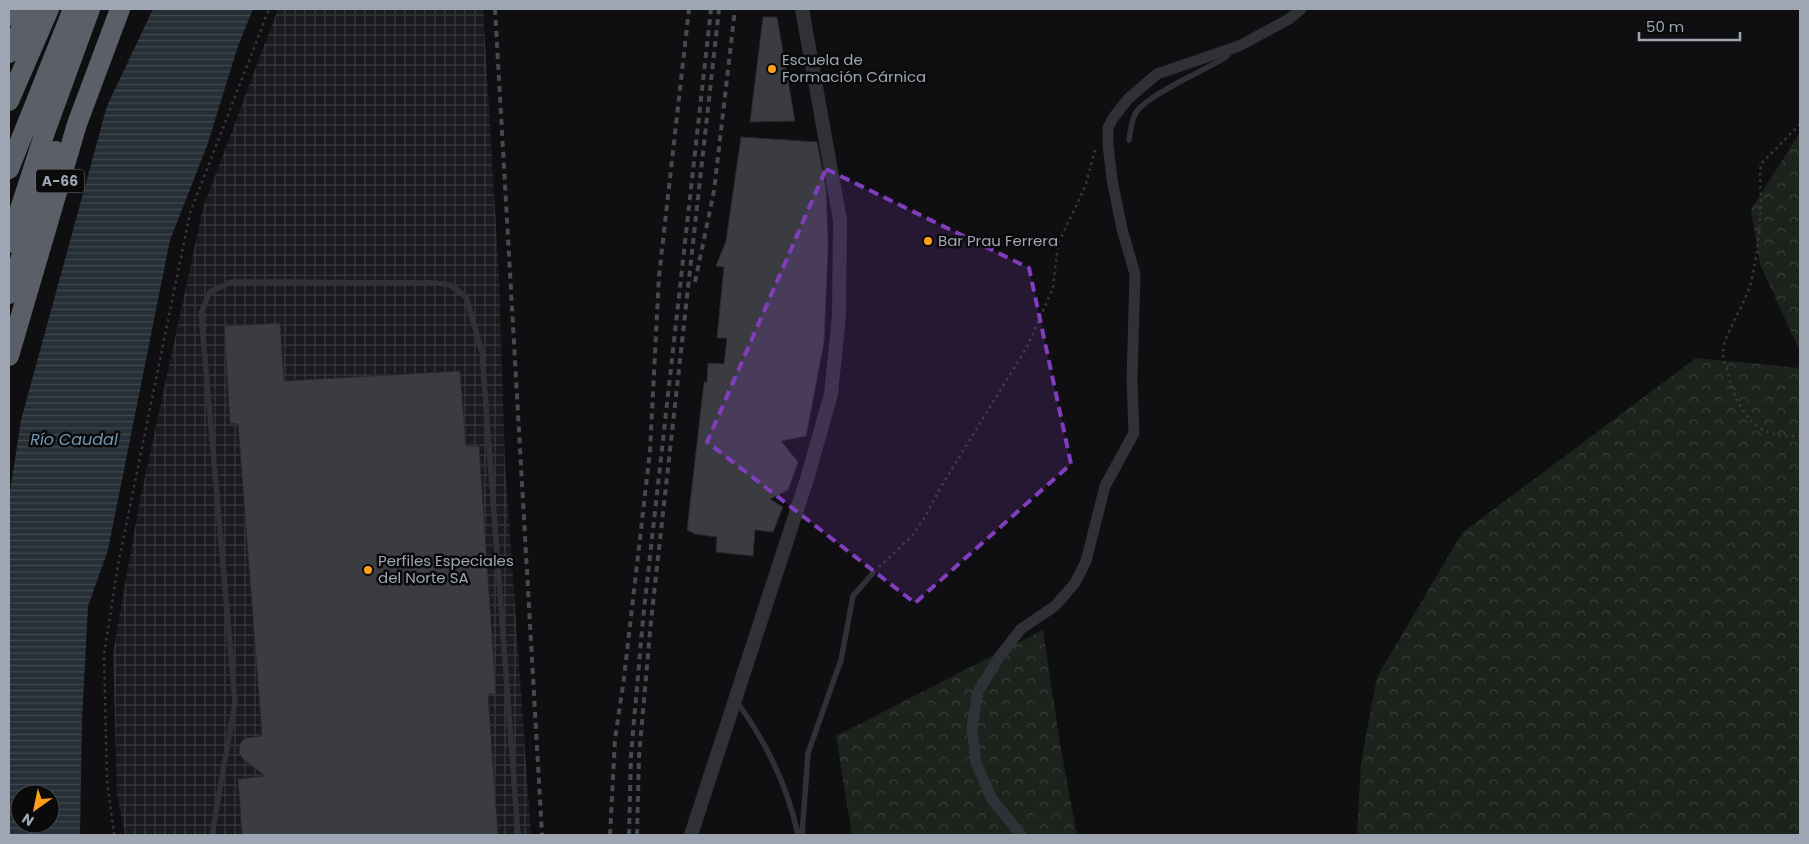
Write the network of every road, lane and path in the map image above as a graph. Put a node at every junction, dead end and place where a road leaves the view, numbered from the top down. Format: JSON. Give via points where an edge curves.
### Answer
{"nodes":[{"id":1,"x":12,"y":9,"type":"edge"},
{"id":2,"x":31,"y":9,"type":"edge"},
{"id":3,"x":49,"y":9,"type":"edge"},
{"id":4,"x":73,"y":9,"type":"edge"},
{"id":5,"x":90,"y":9,"type":"edge"},
{"id":6,"x":112,"y":9,"type":"edge"},
{"id":7,"x":120,"y":9,"type":"edge"},
{"id":8,"x":269,"y":9,"type":"edge"},
{"id":9,"x":802,"y":9,"type":"edge"},
{"id":10,"x":1301,"y":9,"type":"edge"},
{"id":11,"x":9,"y":16,"type":"edge"},
{"id":12,"x":1233,"y":48,"type":"junction"},
{"id":13,"x":9,"y":53,"type":"edge"},
{"id":14,"x":9,"y":101,"type":"edge"},
{"id":15,"x":1800,"y":124,"type":"edge"},
{"id":16,"x":1129,"y":140,"type":"dead end"},
{"id":17,"x":1096,"y":146,"type":"dead end"},
{"id":18,"x":9,"y":169,"type":"edge"},
{"id":19,"x":9,"y":243,"type":"edge"},
{"id":20,"x":9,"y":294,"type":"edge"},
{"id":21,"x":9,"y":356,"type":"edge"},
{"id":22,"x":1800,"y":436,"type":"edge"},
{"id":23,"x":873,"y":573,"type":"joint"},
{"id":24,"x":734,"y":699,"type":"junction"},
{"id":25,"x":114,"y":835,"type":"edge"},
{"id":26,"x":212,"y":835,"type":"edge"},
{"id":27,"x":518,"y":835,"type":"edge"},
{"id":28,"x":691,"y":835,"type":"edge"},
{"id":29,"x":798,"y":835,"type":"edge"},
{"id":30,"x":802,"y":835,"type":"edge"},
{"id":31,"x":1022,"y":835,"type":"edge"}],
"edges":[{"from":1,"to":11,"type":"highway"},
{"from":2,"to":13,"type":"highway"},
{"from":3,"to":14,"type":"highway"},
{"from":4,"to":18,"type":"highway"},
{"from":5,"to":19,"type":"highway"},
{"from":6,"to":20,"type":"highway","via":[[47,175]]},
{"from":7,"to":21,"type":"highway","number":"A-66","via":[[77,124]]},
{"from":8,"to":25,"type":"path","via":[[190,213],[118,564],[104,655],[107,780]]},
{"from":9,"to":24,"type":"street","via":[[840,220],[839,316],[831,394],[807,479]]},
{"from":10,"to":12,"type":"street","via":[[1289,19]]},
{"from":12,"to":16,"type":"lane","via":[[1226,57],[1162,92],[1138,110]]},
{"from":12,"to":31,"type":"street","via":[[1157,74],[1128,99],[1108,128],[1112,180],[1134,274],[1134,433],[1105,486],[1086,561],[1075,583],[1055,606],[1021,629],[978,692],[972,728],[976,763],[992,800]]},
{"from":15,"to":22,"type":"path","via":[[1761,164],[1760,231],[1752,278],[1723,352],[1736,398],[1745,416],[1771,433]]},
{"from":17,"to":23,"type":"path","via":[[1085,187],[1058,244],[1053,288],[1027,347],[912,536]]},
{"from":23,"to":30,"type":"lane","via":[[853,596],[841,660],[808,753]]},
{"from":24,"to":28,"type":"street"},
{"from":24,"to":29,"type":"lane","via":[[773,762],[793,811]]},
{"from":26,"to":27,"type":"lane","via":[[235,702],[202,313],[210,292],[231,282],[434,283],[450,285],[466,297],[482,352]]}]}
